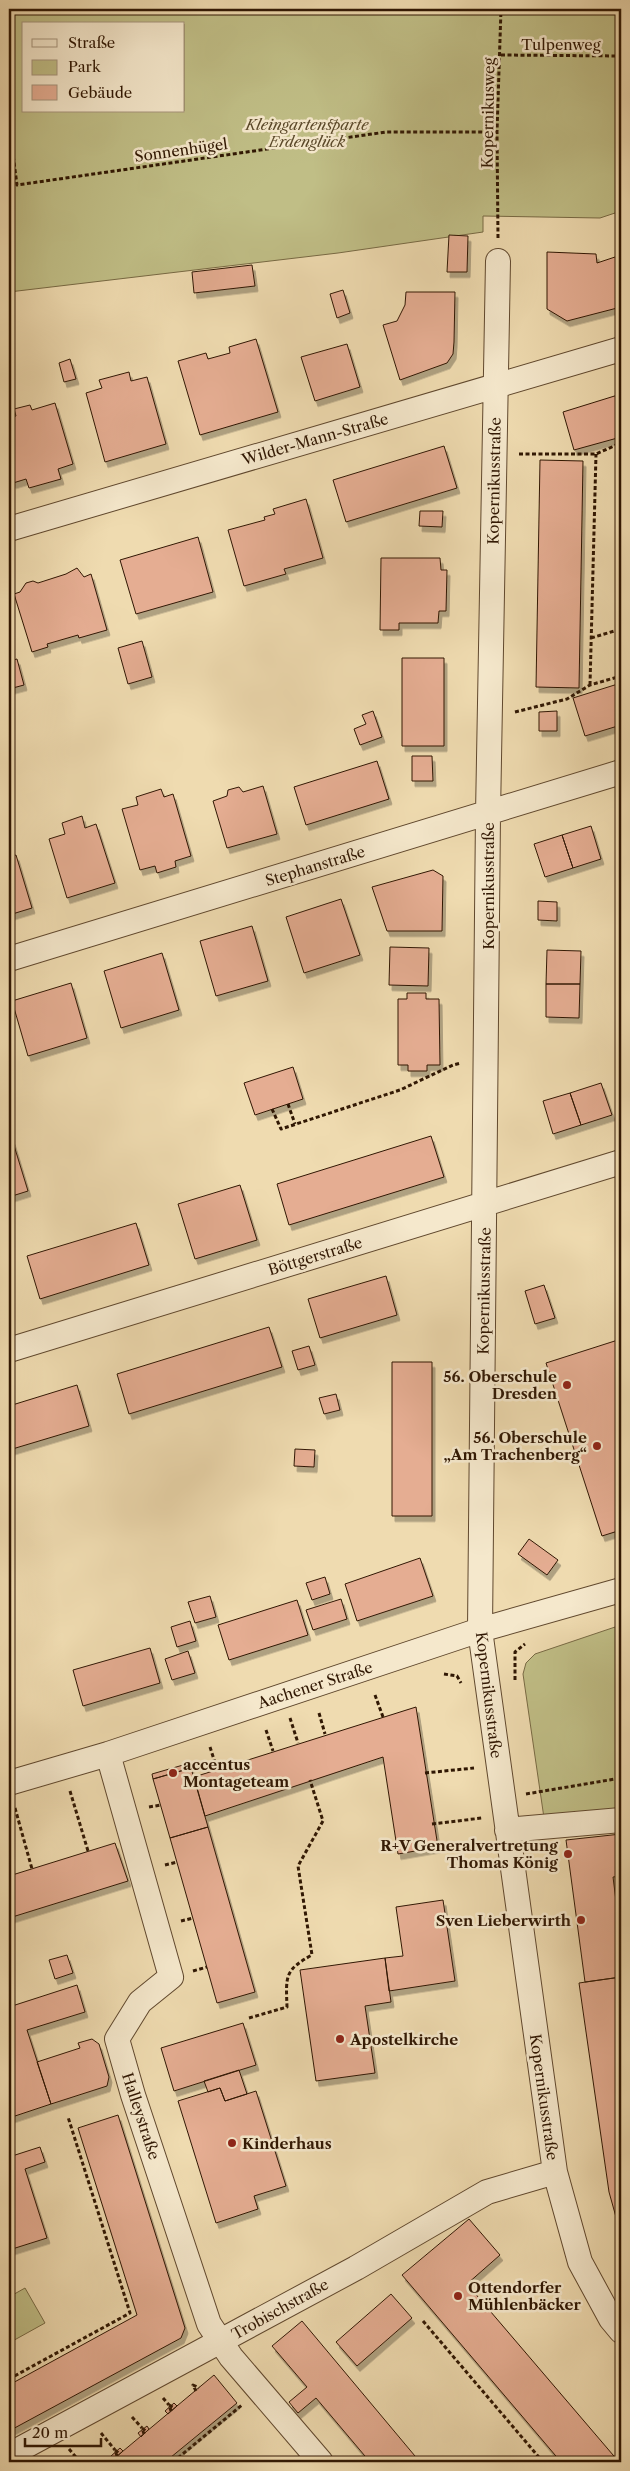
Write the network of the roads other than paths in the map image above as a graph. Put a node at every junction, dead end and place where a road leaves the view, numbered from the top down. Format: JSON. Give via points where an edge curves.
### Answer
{"nodes":[{"id":1,"x":498,"y":261,"type":"dead end"},
{"id":2,"x":621,"y":349,"type":"edge"},
{"id":3,"x":496,"y":387,"type":"junction"},
{"id":4,"x":9,"y":529,"type":"edge"},
{"id":5,"x":621,"y":772,"type":"edge"},
{"id":6,"x":488,"y":814,"type":"junction"},
{"id":7,"x":9,"y":959,"type":"edge"},
{"id":8,"x":621,"y":1162,"type":"edge"},
{"id":9,"x":485,"y":1204,"type":"junction"},
{"id":10,"x":9,"y":1350,"type":"edge"},
{"id":11,"x":621,"y":1590,"type":"edge"},
{"id":12,"x":480,"y":1630,"type":"junction"},
{"id":13,"x":108,"y":1754,"type":"junction"},
{"id":14,"x":9,"y":1783,"type":"edge"},
{"id":15,"x":505,"y":1815,"type":"junction"},
{"id":16,"x":621,"y":1820,"type":"edge"},
{"id":17,"x":555,"y":2172,"type":"junction"},
{"id":18,"x":621,"y":2331,"type":"edge"},
{"id":19,"x":220,"y":2342,"type":"junction"},
{"id":20,"x":9,"y":2455,"type":"edge"},
{"id":21,"x":321,"y":2462,"type":"edge"}],
"edges":[{"from":1,"to":3,"type":"street","name":"Kopernikusstraße"},
{"from":2,"to":3,"type":"street","name":"Wilder-Mann-Straße"},
{"from":3,"to":4,"type":"street","name":"Wilder-Mann-Straße"},
{"from":3,"to":6,"type":"street","name":"Kopernikusstraße"},
{"from":5,"to":6,"type":"street","name":"Stephanstraße"},
{"from":6,"to":7,"type":"street","name":"Stephanstraße"},
{"from":6,"to":9,"type":"street","name":"Kopernikusstraße"},
{"from":8,"to":9,"type":"street","name":"Böttgerstraße"},
{"from":9,"to":10,"type":"street","name":"Böttgerstraße"},
{"from":9,"to":12,"type":"street","name":"Kopernikusstraße"},
{"from":11,"to":12,"type":"street","name":"Aachener Straße"},
{"from":12,"to":13,"type":"street","name":"Aachener Straße"},
{"from":12,"to":15,"type":"street","name":"Kopernikusstraße"},
{"from":13,"to":14,"type":"street","name":"Aachener Straße"},
{"from":13,"to":19,"type":"street","name":"Halleystraße","via":[[171,1977],[140,2002],[117,2039],[199,2296],[209,2324]]},
{"from":15,"to":16,"type":"street"},
{"from":15,"to":17,"type":"street","name":"Kopernikusstraße"},
{"from":17,"to":18,"type":"street","name":"Kopernikusstraße","via":[[580,2262]]},
{"from":17,"to":19,"type":"street","name":"Trobischstraße","via":[[487,2192]]},
{"from":19,"to":20,"type":"street","name":"Trobischstraße"},
{"from":19,"to":21,"type":"street","name":"Halleystraße"}]}
